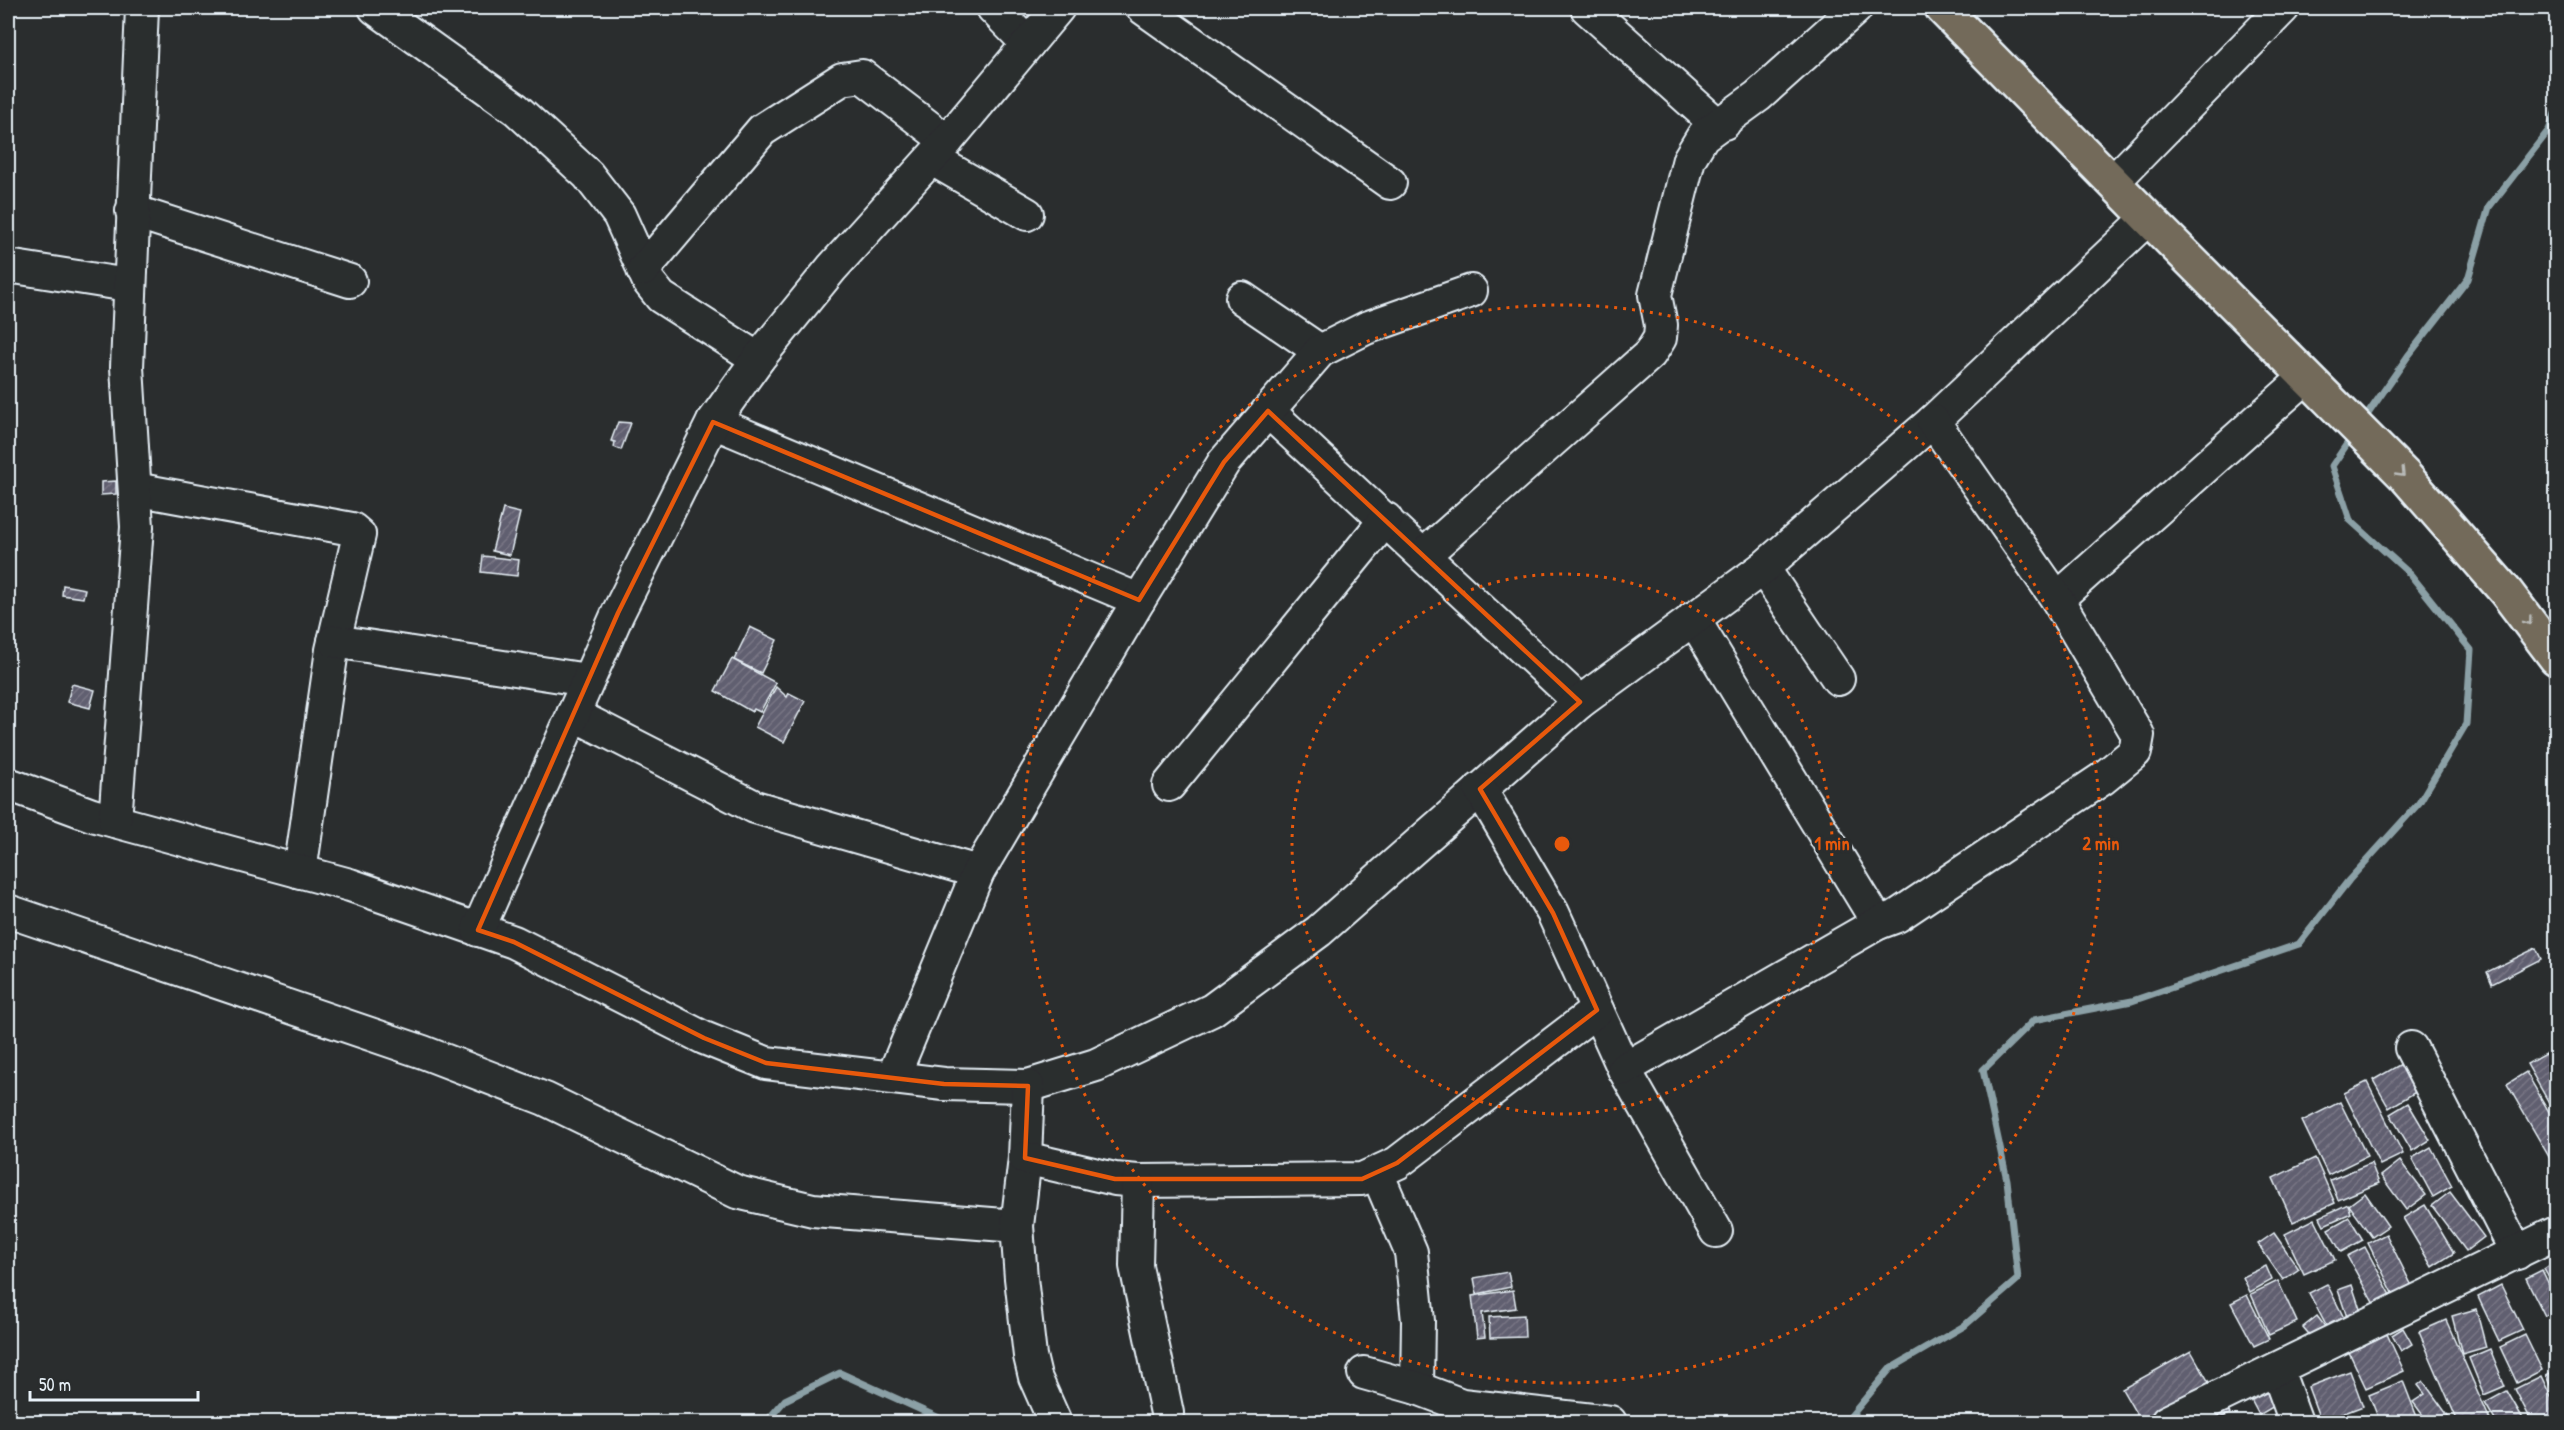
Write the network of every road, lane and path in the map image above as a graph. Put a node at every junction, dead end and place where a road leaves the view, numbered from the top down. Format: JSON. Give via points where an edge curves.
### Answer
{"nodes":[{"id":1,"x":141,"y":8,"type":"edge"},
{"id":2,"x":375,"y":8,"type":"edge"},
{"id":3,"x":993,"y":8,"type":"edge"},
{"id":4,"x":1058,"y":8,"type":"edge"},
{"id":5,"x":1143,"y":8,"type":"edge"},
{"id":6,"x":1587,"y":8,"type":"edge"},
{"id":7,"x":1856,"y":8,"type":"edge"},
{"id":8,"x":1942,"y":8,"type":"edge"},
{"id":9,"x":2280,"y":9,"type":"edge"},
{"id":10,"x":1028,"y":44,"type":"junction"},
{"id":11,"x":1724,"y":123,"type":"junction"},
{"id":12,"x":940,"y":150,"type":"junction"},
{"id":13,"x":2113,"y":182,"type":"junction"},
{"id":14,"x":1390,"y":183,"type":"dead end"},
{"id":15,"x":132,"y":211,"type":"junction"},
{"id":16,"x":1027,"y":214,"type":"dead end"},
{"id":17,"x":2148,"y":219,"type":"junction"},
{"id":18,"x":8,"y":266,"type":"edge"},
{"id":19,"x":643,"y":270,"type":"junction"},
{"id":20,"x":350,"y":281,"type":"dead end"},
{"id":21,"x":128,"y":285,"type":"junction"},
{"id":22,"x":1471,"y":291,"type":"dead end"},
{"id":23,"x":1242,"y":298,"type":"dead end"},
{"id":24,"x":1320,"y":351,"type":"junction"},
{"id":25,"x":758,"y":359,"type":"junction"},
{"id":26,"x":2306,"y":377,"type":"junction"},
{"id":27,"x":1268,"y":411,"type":"junction"},
{"id":28,"x":1933,"y":420,"type":"junction"},
{"id":29,"x":713,"y":422,"type":"junction"},
{"id":30,"x":135,"y":489,"type":"junction"},
{"id":31,"x":1386,"y":519,"type":"junction"},
{"id":32,"x":1425,"y":554,"type":"junction"},
{"id":33,"x":1762,"y":568,"type":"junction"},
{"id":34,"x":2057,"y":599,"type":"junction"},
{"id":35,"x":1139,"y":600,"type":"junction"},
{"id":36,"x":1693,"y":618,"type":"junction"},
{"id":37,"x":334,"y":641,"type":"junction"},
{"id":38,"x":2556,"y":658,"type":"edge"},
{"id":39,"x":1838,"y":679,"type":"dead end"},
{"id":40,"x":587,"y":680,"type":"junction"},
{"id":41,"x":1580,"y":702,"type":"junction"},
{"id":42,"x":573,"y":714,"type":"junction"},
{"id":43,"x":8,"y":784,"type":"edge"},
{"id":44,"x":1169,"y":785,"type":"dead end"},
{"id":45,"x":1480,"y":789,"type":"junction"},
{"id":46,"x":115,"y":821,"type":"junction"},
{"id":47,"x":300,"y":872,"type":"junction"},
{"id":48,"x":978,"y":872,"type":"junction"},
{"id":49,"x":8,"y":911,"type":"edge"},
{"id":50,"x":1878,"y":924,"type":"junction"},
{"id":51,"x":478,"y":930,"type":"junction"},
{"id":52,"x":1596,"y":1010,"type":"junction"},
{"id":53,"x":2411,"y":1048,"type":"dead end"},
{"id":54,"x":1624,"y":1069,"type":"junction"},
{"id":55,"x":893,"y":1077,"type":"junction"},
{"id":56,"x":1028,"y":1086,"type":"junction"},
{"id":57,"x":1025,"y":1158,"type":"junction"},
{"id":58,"x":1377,"y":1173,"type":"junction"},
{"id":59,"x":1138,"y":1181,"type":"junction"},
{"id":60,"x":1017,"y":1226,"type":"junction"},
{"id":61,"x":1716,"y":1231,"type":"dead end"},
{"id":62,"x":2556,"y":1233,"type":"edge"},
{"id":63,"x":2517,"y":1253,"type":"junction"},
{"id":64,"x":2277,"y":1370,"type":"junction"},
{"id":65,"x":1364,"y":1373,"type":"dead end"},
{"id":66,"x":1417,"y":1388,"type":"junction"},
{"id":67,"x":1167,"y":1413,"type":"dead end"},
{"id":68,"x":1055,"y":1422,"type":"edge"},
{"id":69,"x":1610,"y":1422,"type":"edge"},
{"id":70,"x":2167,"y":1422,"type":"edge"},
{"id":71,"x":2296,"y":1422,"type":"edge"}],
"edges":[{"from":1,"to":15,"type":"street"},
{"from":2,"to":19,"type":"street","via":[[516,109],[588,175],[619,215]]},
{"from":3,"to":10,"type":"street"},
{"from":4,"to":10,"type":"street"},
{"from":5,"to":14,"type":"street"},
{"from":6,"to":11,"type":"street","via":[[1712,120]]},
{"from":7,"to":11,"type":"street"},
{"from":8,"to":13,"type":"main road"},
{"from":9,"to":13,"type":"street"},
{"from":10,"to":12,"type":"street"},
{"from":11,"to":32,"type":"street","via":[[1703,136],[1689,159],[1655,295],[1660,338],[1650,354]]},
{"from":12,"to":16,"type":"street"},
{"from":12,"to":19,"type":"street","via":[[862,76],[842,79],[762,130]]},
{"from":12,"to":25,"type":"street","via":[[832,268]]},
{"from":13,"to":17,"type":"main road"},
{"from":15,"to":20,"type":"street"},
{"from":15,"to":21,"type":"street"},
{"from":17,"to":26,"type":"main road"},
{"from":17,"to":28,"type":"street"},
{"from":18,"to":21,"type":"street"},
{"from":19,"to":25,"type":"street","via":[[661,297]]},
{"from":21,"to":30,"type":"street","via":[[127,367]]},
{"from":22,"to":24,"type":"street","via":[[1366,328]]},
{"from":23,"to":24,"type":"street"},
{"from":24,"to":27,"type":"street"},
{"from":25,"to":29,"type":"street"},
{"from":26,"to":34,"type":"street"},
{"from":26,"to":38,"type":"main road","one_way":true,"via":[[2405,476],[2506,592]]},
{"from":27,"to":31,"type":"street"},
{"from":27,"to":35,"type":"street","via":[[1224,462]]},
{"from":28,"to":33,"type":"street"},
{"from":28,"to":34,"type":"street"},
{"from":29,"to":35,"type":"street"},
{"from":29,"to":40,"type":"street"},
{"from":30,"to":37,"type":"street","via":[[352,529],[360,540]]},
{"from":30,"to":46,"type":"street","via":[[137,527]]},
{"from":31,"to":32,"type":"street"},
{"from":31,"to":44,"type":"street"},
{"from":32,"to":41,"type":"street"},
{"from":33,"to":36,"type":"street"},
{"from":33,"to":39,"type":"street"},
{"from":34,"to":50,"type":"street","via":[[2138,735],[2135,752],[2102,779],[1897,916]]},
{"from":35,"to":48,"type":"street"},
{"from":36,"to":41,"type":"street"},
{"from":36,"to":50,"type":"street"},
{"from":37,"to":40,"type":"street"},
{"from":37,"to":47,"type":"street"},
{"from":40,"to":42,"type":"street"},
{"from":41,"to":45,"type":"street"},
{"from":42,"to":48,"type":"street","via":[[755,807]]},
{"from":42,"to":51,"type":"street"},
{"from":43,"to":46,"type":"street"},
{"from":45,"to":52,"type":"street","via":[[1552,913]]},
{"from":45,"to":56,"type":"street","via":[[1319,931],[1212,1010],[1096,1065]]},
{"from":46,"to":47,"type":"street"},
{"from":47,"to":51,"type":"street","via":[[350,885]]},
{"from":48,"to":55,"type":"street"},
{"from":49,"to":60,"type":"street","via":[[423,1052],[545,1099],[737,1192],[813,1210]]},
{"from":50,"to":54,"type":"street"},
{"from":51,"to":55,"type":"street","via":[[514,942],[704,1038],[766,1063]]},
{"from":52,"to":54,"type":"street"},
{"from":52,"to":58,"type":"street","via":[[1397,1163]]},
{"from":53,"to":63,"type":"street"},
{"from":54,"to":61,"type":"street"},
{"from":55,"to":56,"type":"street"},
{"from":56,"to":57,"type":"street"},
{"from":57,"to":59,"type":"street"},
{"from":57,"to":60,"type":"street"},
{"from":58,"to":59,"type":"street","via":[[1362,1179]]},
{"from":58,"to":66,"type":"street","via":[[1411,1252],[1418,1321]]},
{"from":59,"to":67,"type":"street","via":[[1136,1266]]},
{"from":60,"to":68,"type":"street","via":[[1030,1356]]},
{"from":62,"to":63,"type":"street"},
{"from":63,"to":64,"type":"street"},
{"from":64,"to":70,"type":"street"},
{"from":64,"to":71,"type":"street"},
{"from":65,"to":66,"type":"street"},
{"from":66,"to":69,"type":"street","via":[[1462,1405]]}]}
